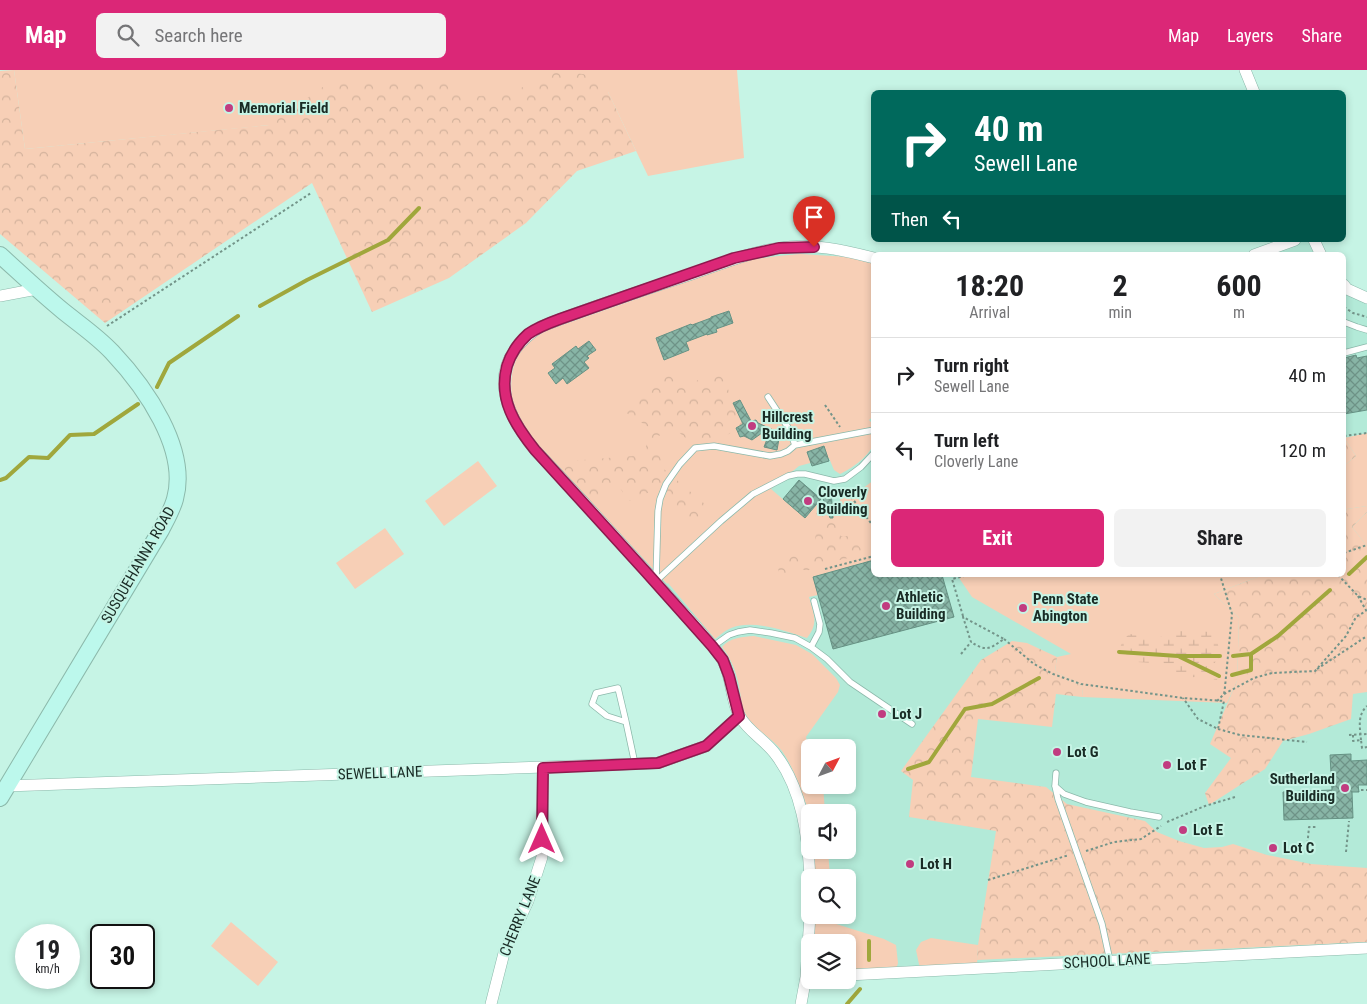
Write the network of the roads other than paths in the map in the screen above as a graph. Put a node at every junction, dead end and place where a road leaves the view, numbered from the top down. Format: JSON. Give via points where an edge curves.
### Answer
{"nodes":[{"id":1,"x":1245,"y":70,"type":"edge"},
{"id":2,"x":1253,"y":90,"type":"edge"},
{"id":3,"x":1290,"y":242,"type":"edge"},
{"id":4,"x":1262,"y":252,"type":"edge"},
{"id":5,"x":0,"y":255,"type":"edge"},
{"id":6,"x":871,"y":257,"type":"edge"},
{"id":7,"x":1346,"y":287,"type":"edge"},
{"id":8,"x":37,"y":289,"type":"junction"},
{"id":9,"x":0,"y":296,"type":"edge"},
{"id":10,"x":1367,"y":298,"type":"edge"},
{"id":11,"x":1346,"y":323,"type":"edge"},
{"id":12,"x":1367,"y":330,"type":"edge"},
{"id":13,"x":1367,"y":347,"type":"edge"},
{"id":14,"x":1346,"y":352,"type":"edge"},
{"id":15,"x":768,"y":397,"type":"dead end"},
{"id":16,"x":871,"y":431,"type":"edge"},
{"id":17,"x":795,"y":445,"type":"junction"},
{"id":18,"x":871,"y":456,"type":"edge"},
{"id":19,"x":656,"y":582,"type":"junction"},
{"id":20,"x":814,"y":601,"type":"dead end"},
{"id":21,"x":712,"y":646,"type":"junction"},
{"id":22,"x":811,"y":647,"type":"junction"},
{"id":23,"x":739,"y":716,"type":"junction"},
{"id":24,"x":626,"y":722,"type":"junction"},
{"id":25,"x":912,"y":724,"type":"dead end"},
{"id":26,"x":635,"y":764,"type":"junction"},
{"id":27,"x":543,"y":768,"type":"junction"},
{"id":28,"x":1056,"y":773,"type":"dead end"},
{"id":29,"x":1055,"y":786,"type":"junction"},
{"id":30,"x":3,"y":792,"type":"edge"},
{"id":31,"x":1159,"y":818,"type":"dead end"},
{"id":32,"x":809,"y":869,"type":"edge"},
{"id":33,"x":1367,"y":948,"type":"edge"},
{"id":34,"x":1110,"y":961,"type":"junction"},
{"id":35,"x":856,"y":974,"type":"edge"},
{"id":36,"x":805,"y":989,"type":"edge"},
{"id":37,"x":491,"y":1004,"type":"edge"},
{"id":38,"x":801,"y":1004,"type":"edge"}],
"edges":[{"from":1,"to":2,"type":"street"},
{"from":3,"to":4,"type":"street"},
{"from":5,"to":8,"type":"main road","name":"SUSQUEHANNA ROAD"},
{"from":6,"to":19,"type":"street","via":[[826,247],[801,246],[734,258],[540,327],[528,335],[511,355],[504,384],[506,402],[522,434]]},
{"from":7,"to":10,"type":"street"},
{"from":8,"to":9,"type":"street"},
{"from":8,"to":30,"type":"main road","name":"SUSQUEHANNA ROAD","via":[[94,334],[130,372],[159,414],[174,450],[178,481],[176,499],[161,530]]},
{"from":11,"to":12,"type":"lane"},
{"from":13,"to":14,"type":"lane"},
{"from":15,"to":17,"type":"lane","via":[[789,429]]},
{"from":16,"to":17,"type":"lane"},
{"from":17,"to":19,"type":"lane","via":[[782,454],[770,456],[714,446],[695,448],[688,454],[666,484],[660,499]]},
{"from":18,"to":19,"type":"lane","via":[[852,475],[839,481],[797,474],[753,494]]},
{"from":19,"to":21,"type":"street"},
{"from":20,"to":22,"type":"lane","via":[[820,624]]},
{"from":21,"to":22,"type":"lane","via":[[729,635],[750,630],[794,638]]},
{"from":21,"to":23,"type":"street","via":[[723,660]]},
{"from":22,"to":25,"type":"lane","via":[[850,682]]},
{"from":23,"to":26,"type":"street","name":"SEWELL LANE","via":[[706,746],[658,763]]},
{"from":23,"to":32,"type":"street","via":[[786,769],[802,811]]},
{"from":24,"to":24,"type":"lane","via":[[607,716],[592,704],[596,694],[618,688]]},
{"from":24,"to":26,"type":"lane"},
{"from":26,"to":27,"type":"street","name":"SEWELL LANE"},
{"from":27,"to":30,"type":"street","name":"SEWELL LANE"},
{"from":27,"to":37,"type":"street","name":"CHERRY LANE","via":[[542,857],[528,901],[504,953]]},
{"from":28,"to":29,"type":"lane"},
{"from":29,"to":31,"type":"lane","via":[[1064,794],[1086,802]]},
{"from":29,"to":34,"type":"lane","via":[[1102,924]]},
{"from":33,"to":34,"type":"street","name":"SCHOOL LANE"},
{"from":34,"to":35,"type":"street","name":"SCHOOL LANE"},
{"from":36,"to":38,"type":"street"}]}
